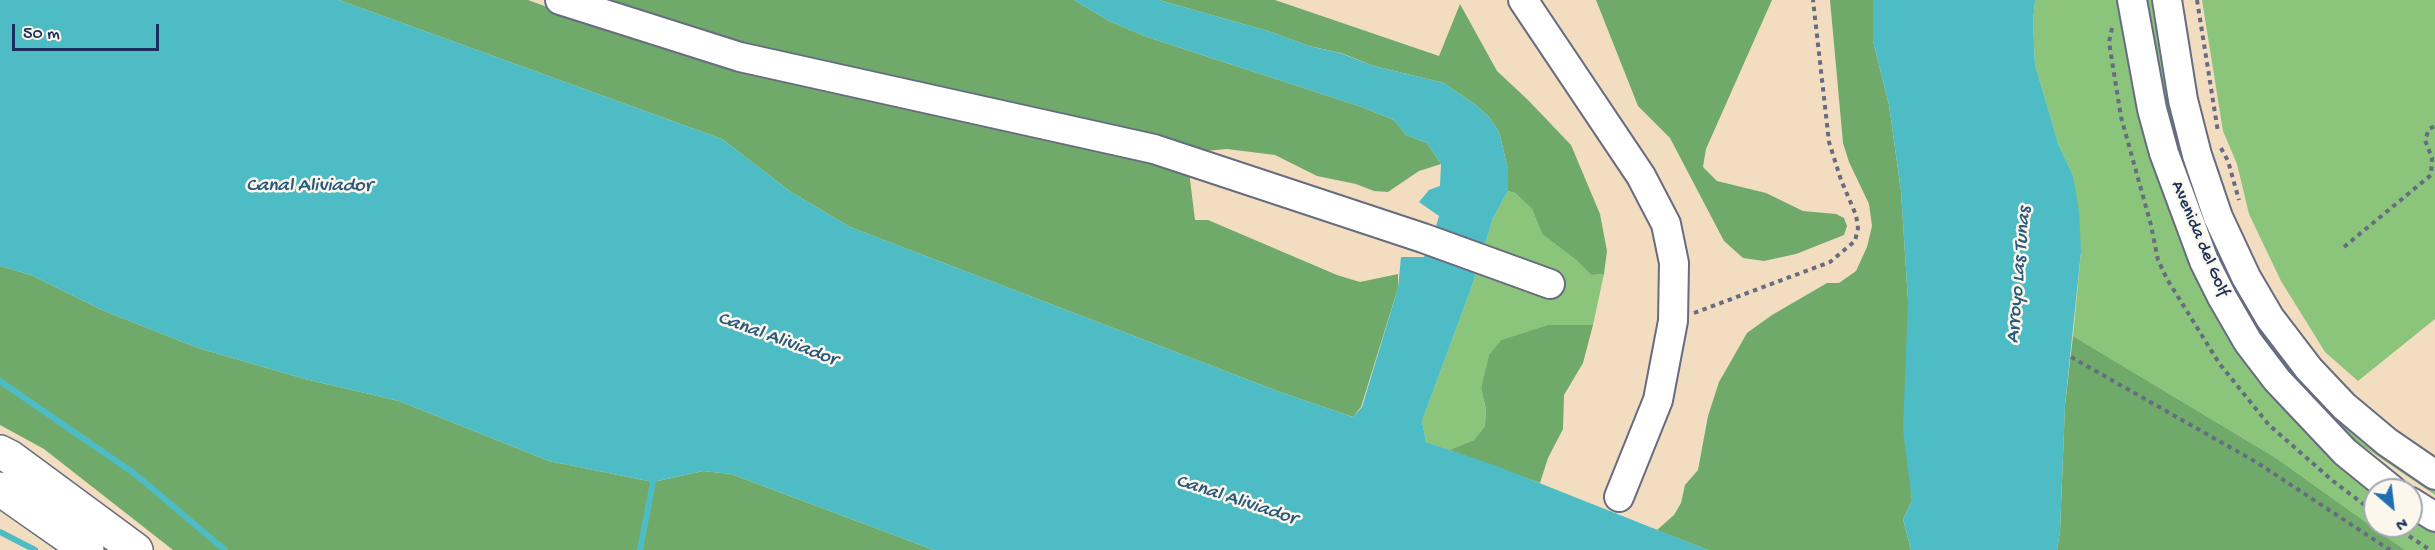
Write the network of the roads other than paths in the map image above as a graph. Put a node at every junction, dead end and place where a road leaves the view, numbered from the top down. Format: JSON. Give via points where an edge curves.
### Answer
{"nodes":[{"id":1,"x":560,"y":0,"type":"edge"},
{"id":2,"x":1523,"y":0,"type":"edge"},
{"id":3,"x":2132,"y":0,"type":"edge"},
{"id":4,"x":2167,"y":0,"type":"edge"},
{"id":5,"x":2176,"y":0,"type":"edge"},
{"id":6,"x":2171,"y":30,"type":"junction"},
{"id":7,"x":1550,"y":284,"type":"dead end"},
{"id":8,"x":0,"y":452,"type":"edge"},
{"id":9,"x":2435,"y":475,"type":"edge"},
{"id":10,"x":2377,"y":478,"type":"edge"},
{"id":11,"x":0,"y":489,"type":"edge"},
{"id":12,"x":1619,"y":497,"type":"dead end"},
{"id":13,"x":87,"y":550,"type":"edge"},
{"id":14,"x":136,"y":550,"type":"edge"}],
"edges":[{"from":1,"to":7,"type":"street","via":[[740,57],[1154,149]]},
{"from":2,"to":12,"type":"street","via":[[1641,176],[1666,224],[1674,263],[1673,321],[1658,400]]},
{"from":3,"to":10,"type":"street","name":"Avenida del Golf","via":[[2163,153],[2204,261],[2222,297],[2248,342],[2283,388],[2345,452]]},
{"from":4,"to":6,"type":"street","name":"Avenida del Golf"},
{"from":5,"to":6,"type":"street"},
{"from":6,"to":9,"type":"street","name":"Avenida del Golf","via":[[2197,154],[2218,217],[2246,277],[2309,369],[2344,406]]},
{"from":8,"to":14,"type":"main road"},
{"from":11,"to":13,"type":"main road"}]}
